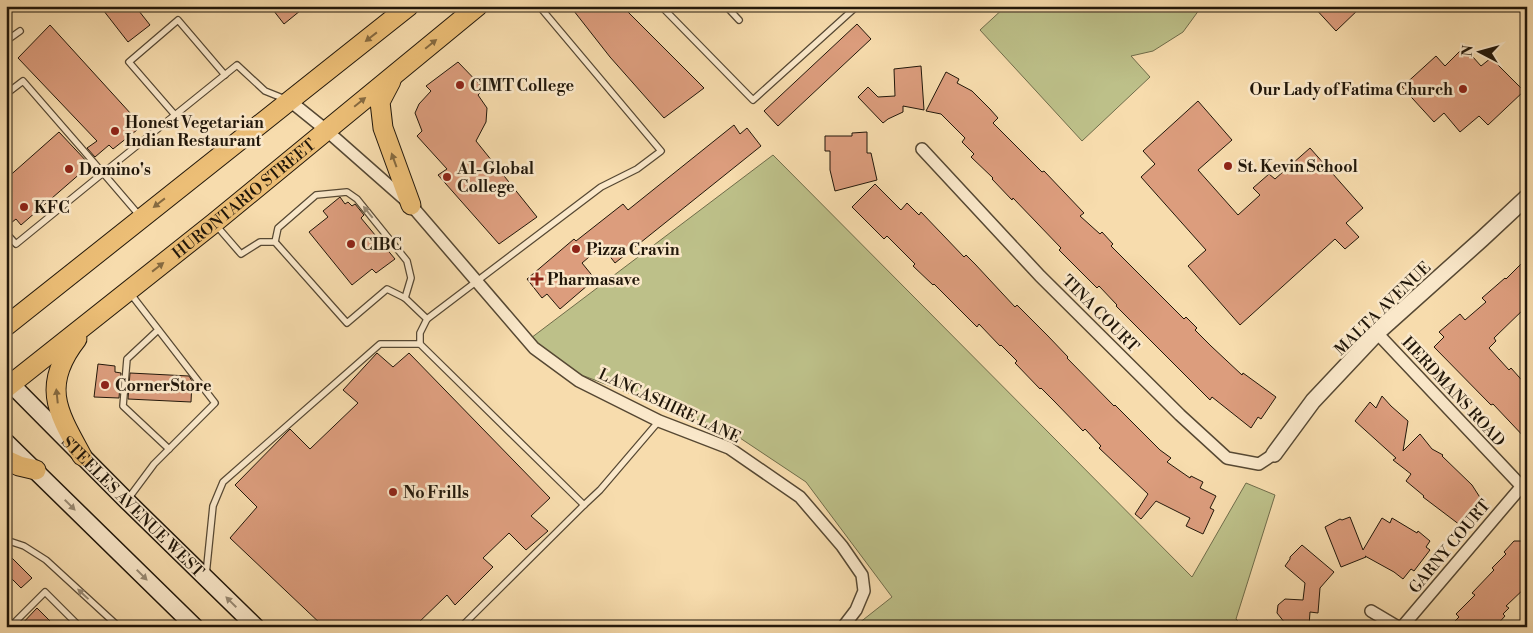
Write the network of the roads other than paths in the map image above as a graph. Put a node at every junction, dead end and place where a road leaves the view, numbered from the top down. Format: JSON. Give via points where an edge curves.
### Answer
{"nodes":[{"id":1,"x":410,"y":6,"type":"edge"},
{"id":2,"x":478,"y":6,"type":"edge"},
{"id":3,"x":538,"y":6,"type":"edge"},
{"id":4,"x":661,"y":6,"type":"edge"},
{"id":5,"x":726,"y":6,"type":"edge"},
{"id":6,"x":857,"y":6,"type":"edge"},
{"id":7,"x":739,"y":20,"type":"dead end"},
{"id":8,"x":20,"y":31,"type":"dead end"},
{"id":9,"x":6,"y":41,"type":"edge"},
{"id":10,"x":225,"y":75,"type":"junction"},
{"id":11,"x":394,"y":75,"type":"junction"},
{"id":12,"x":6,"y":94,"type":"edge"},
{"id":13,"x":290,"y":101,"type":"junction"},
{"id":14,"x":175,"y":115,"type":"junction"},
{"id":15,"x":326,"y":130,"type":"junction"},
{"id":16,"x":922,"y":149,"type":"dead end"},
{"id":17,"x":103,"y":173,"type":"junction"},
{"id":18,"x":1527,"y":197,"type":"edge"},
{"id":19,"x":411,"y":205,"type":"junction"},
{"id":20,"x":141,"y":217,"type":"junction"},
{"id":21,"x":214,"y":223,"type":"junction"},
{"id":22,"x":6,"y":233,"type":"edge"},
{"id":23,"x":275,"y":242,"type":"junction"},
{"id":24,"x":478,"y":281,"type":"junction"},
{"id":25,"x":55,"y":286,"type":"junction"},
{"id":26,"x":128,"y":291,"type":"junction"},
{"id":27,"x":405,"y":298,"type":"junction"},
{"id":28,"x":6,"y":308,"type":"edge"},
{"id":29,"x":93,"y":319,"type":"junction"},
{"id":30,"x":427,"y":319,"type":"junction"},
{"id":31,"x":6,"y":326,"type":"edge"},
{"id":32,"x":158,"y":330,"type":"junction"},
{"id":33,"x":1378,"y":333,"type":"junction"},
{"id":34,"x":420,"y":344,"type":"junction"},
{"id":35,"x":8,"y":384,"type":"edge"},
{"id":36,"x":659,"y":421,"type":"junction"},
{"id":37,"x":6,"y":442,"type":"edge"},
{"id":38,"x":169,"y":449,"type":"junction"},
{"id":39,"x":1274,"y":454,"type":"joint"},
{"id":40,"x":82,"y":456,"type":"junction"},
{"id":41,"x":6,"y":460,"type":"edge"},
{"id":42,"x":36,"y":470,"type":"junction"},
{"id":43,"x":1525,"y":486,"type":"edge"},
{"id":44,"x":127,"y":501,"type":"junction"},
{"id":45,"x":584,"y":505,"type":"junction"},
{"id":46,"x":6,"y":540,"type":"edge"},
{"id":47,"x":206,"y":577,"type":"junction"},
{"id":48,"x":1371,"y":611,"type":"dead end"},
{"id":49,"x":10,"y":627,"type":"edge"},
{"id":50,"x":80,"y":627,"type":"edge"},
{"id":51,"x":118,"y":627,"type":"edge"},
{"id":52,"x":195,"y":627,"type":"edge"},
{"id":53,"x":256,"y":627,"type":"edge"},
{"id":54,"x":461,"y":627,"type":"edge"},
{"id":55,"x":843,"y":627,"type":"edge"},
{"id":56,"x":1398,"y":627,"type":"edge"},
{"id":57,"x":1402,"y":627,"type":"edge"}],
"edges":[{"from":1,"to":13,"type":"main road","one_way":true},
{"from":11,"to":2,"type":"main road","name":"HURONTARIO STREET","one_way":true},
{"from":3,"to":24,"type":"lane","via":[[661,151],[637,169],[601,186]]},
{"from":4,"to":6,"type":"lane","via":[[753,100]]},
{"from":5,"to":7,"type":"lane"},
{"from":8,"to":9,"type":"lane"},
{"from":10,"to":13,"type":"lane","via":[[237,65],[265,91]]},
{"from":10,"to":14,"type":"lane"},
{"from":10,"to":14,"type":"lane","via":[[178,20],[130,62]]},
{"from":15,"to":11,"type":"main road","name":"HURONTARIO STREET","one_way":true},
{"from":19,"to":11,"type":"main road","one_way":true,"via":[[383,128],[380,102]]},
{"from":12,"to":17,"type":"lane","via":[[23,81]]},
{"from":13,"to":15,"type":"street","name":"LANCASHIRE LANE"},
{"from":13,"to":20,"type":"main road","one_way":true},
{"from":14,"to":17,"type":"lane"},
{"from":15,"to":19,"type":"street","name":"LANCASHIRE LANE"},
{"from":15,"to":21,"type":"main road","name":"HURONTARIO STREET"},
{"from":16,"to":39,"type":"street","name":"TINA COURT","via":[[1040,276],[1227,458],[1260,464]]},
{"from":17,"to":20,"type":"lane"},
{"from":17,"to":22,"type":"lane","via":[[16,244]]},
{"from":18,"to":33,"type":"street","name":"MALTA AVENUE"},
{"from":19,"to":24,"type":"street","name":"LANCASHIRE LANE"},
{"from":20,"to":25,"type":"main road"},
{"from":21,"to":23,"type":"lane","via":[[241,254],[260,242]]},
{"from":26,"to":21,"type":"main road","name":"HURONTARIO STREET","one_way":true},
{"from":23,"to":27,"type":"lane","via":[[346,323],[386,289]]},
{"from":27,"to":23,"type":"lane","one_way":true,"via":[[411,278],[407,261],[357,199],[347,192],[316,195],[278,228]]},
{"from":24,"to":30,"type":"lane"},
{"from":24,"to":36,"type":"street","name":"LANCASHIRE LANE","via":[[534,348],[579,381]]},
{"from":25,"to":28,"type":"main road"},
{"from":25,"to":31,"type":"main road"},
{"from":26,"to":29,"type":"main road","name":"HURONTARIO STREET"},
{"from":26,"to":32,"type":"lane"},
{"from":27,"to":30,"type":"lane"},
{"from":29,"to":35,"type":"main road","name":"HURONTARIO STREET"},
{"from":40,"to":29,"type":"main road","one_way":true,"via":[[62,420],[56,381],[67,352]]},
{"from":30,"to":34,"type":"lane","via":[[420,333]]},
{"from":32,"to":38,"type":"lane","via":[[127,359],[123,406]]},
{"from":32,"to":38,"type":"lane","via":[[215,403]]},
{"from":33,"to":39,"type":"street","name":"MALTA AVENUE","via":[[1313,401]]},
{"from":33,"to":43,"type":"street","name":"HERDMANS ROAD"},
{"from":34,"to":45,"type":"lane"},
{"from":34,"to":47,"type":"lane","via":[[380,344],[223,482],[213,506]]},
{"from":35,"to":40,"type":"main road","name":"STEELES AVENUE WEST"},
{"from":36,"to":45,"type":"lane"},
{"from":36,"to":55,"type":"street","name":"LANCASHIRE LANE","via":[[730,448],[800,497],[862,575],[864,591],[856,610]]},
{"from":37,"to":42,"type":"main road"},
{"from":38,"to":44,"type":"lane"},
{"from":40,"to":44,"type":"main road","name":"STEELES AVENUE WEST"},
{"from":41,"to":42,"type":"main road"},
{"from":42,"to":52,"type":"main road","one_way":true},
{"from":43,"to":57,"type":"street","name":"GARNY COURT"},
{"from":44,"to":47,"type":"main road","name":"STEELES AVENUE WEST"},
{"from":45,"to":54,"type":"lane"},
{"from":51,"to":46,"type":"lane","one_way":true,"via":[[46,560],[24,546]]},
{"from":53,"to":47,"type":"main road","name":"STEELES AVENUE WEST","one_way":true},
{"from":48,"to":56,"type":"street"},
{"from":49,"to":50,"type":"lane","via":[[45,592]]}]}
